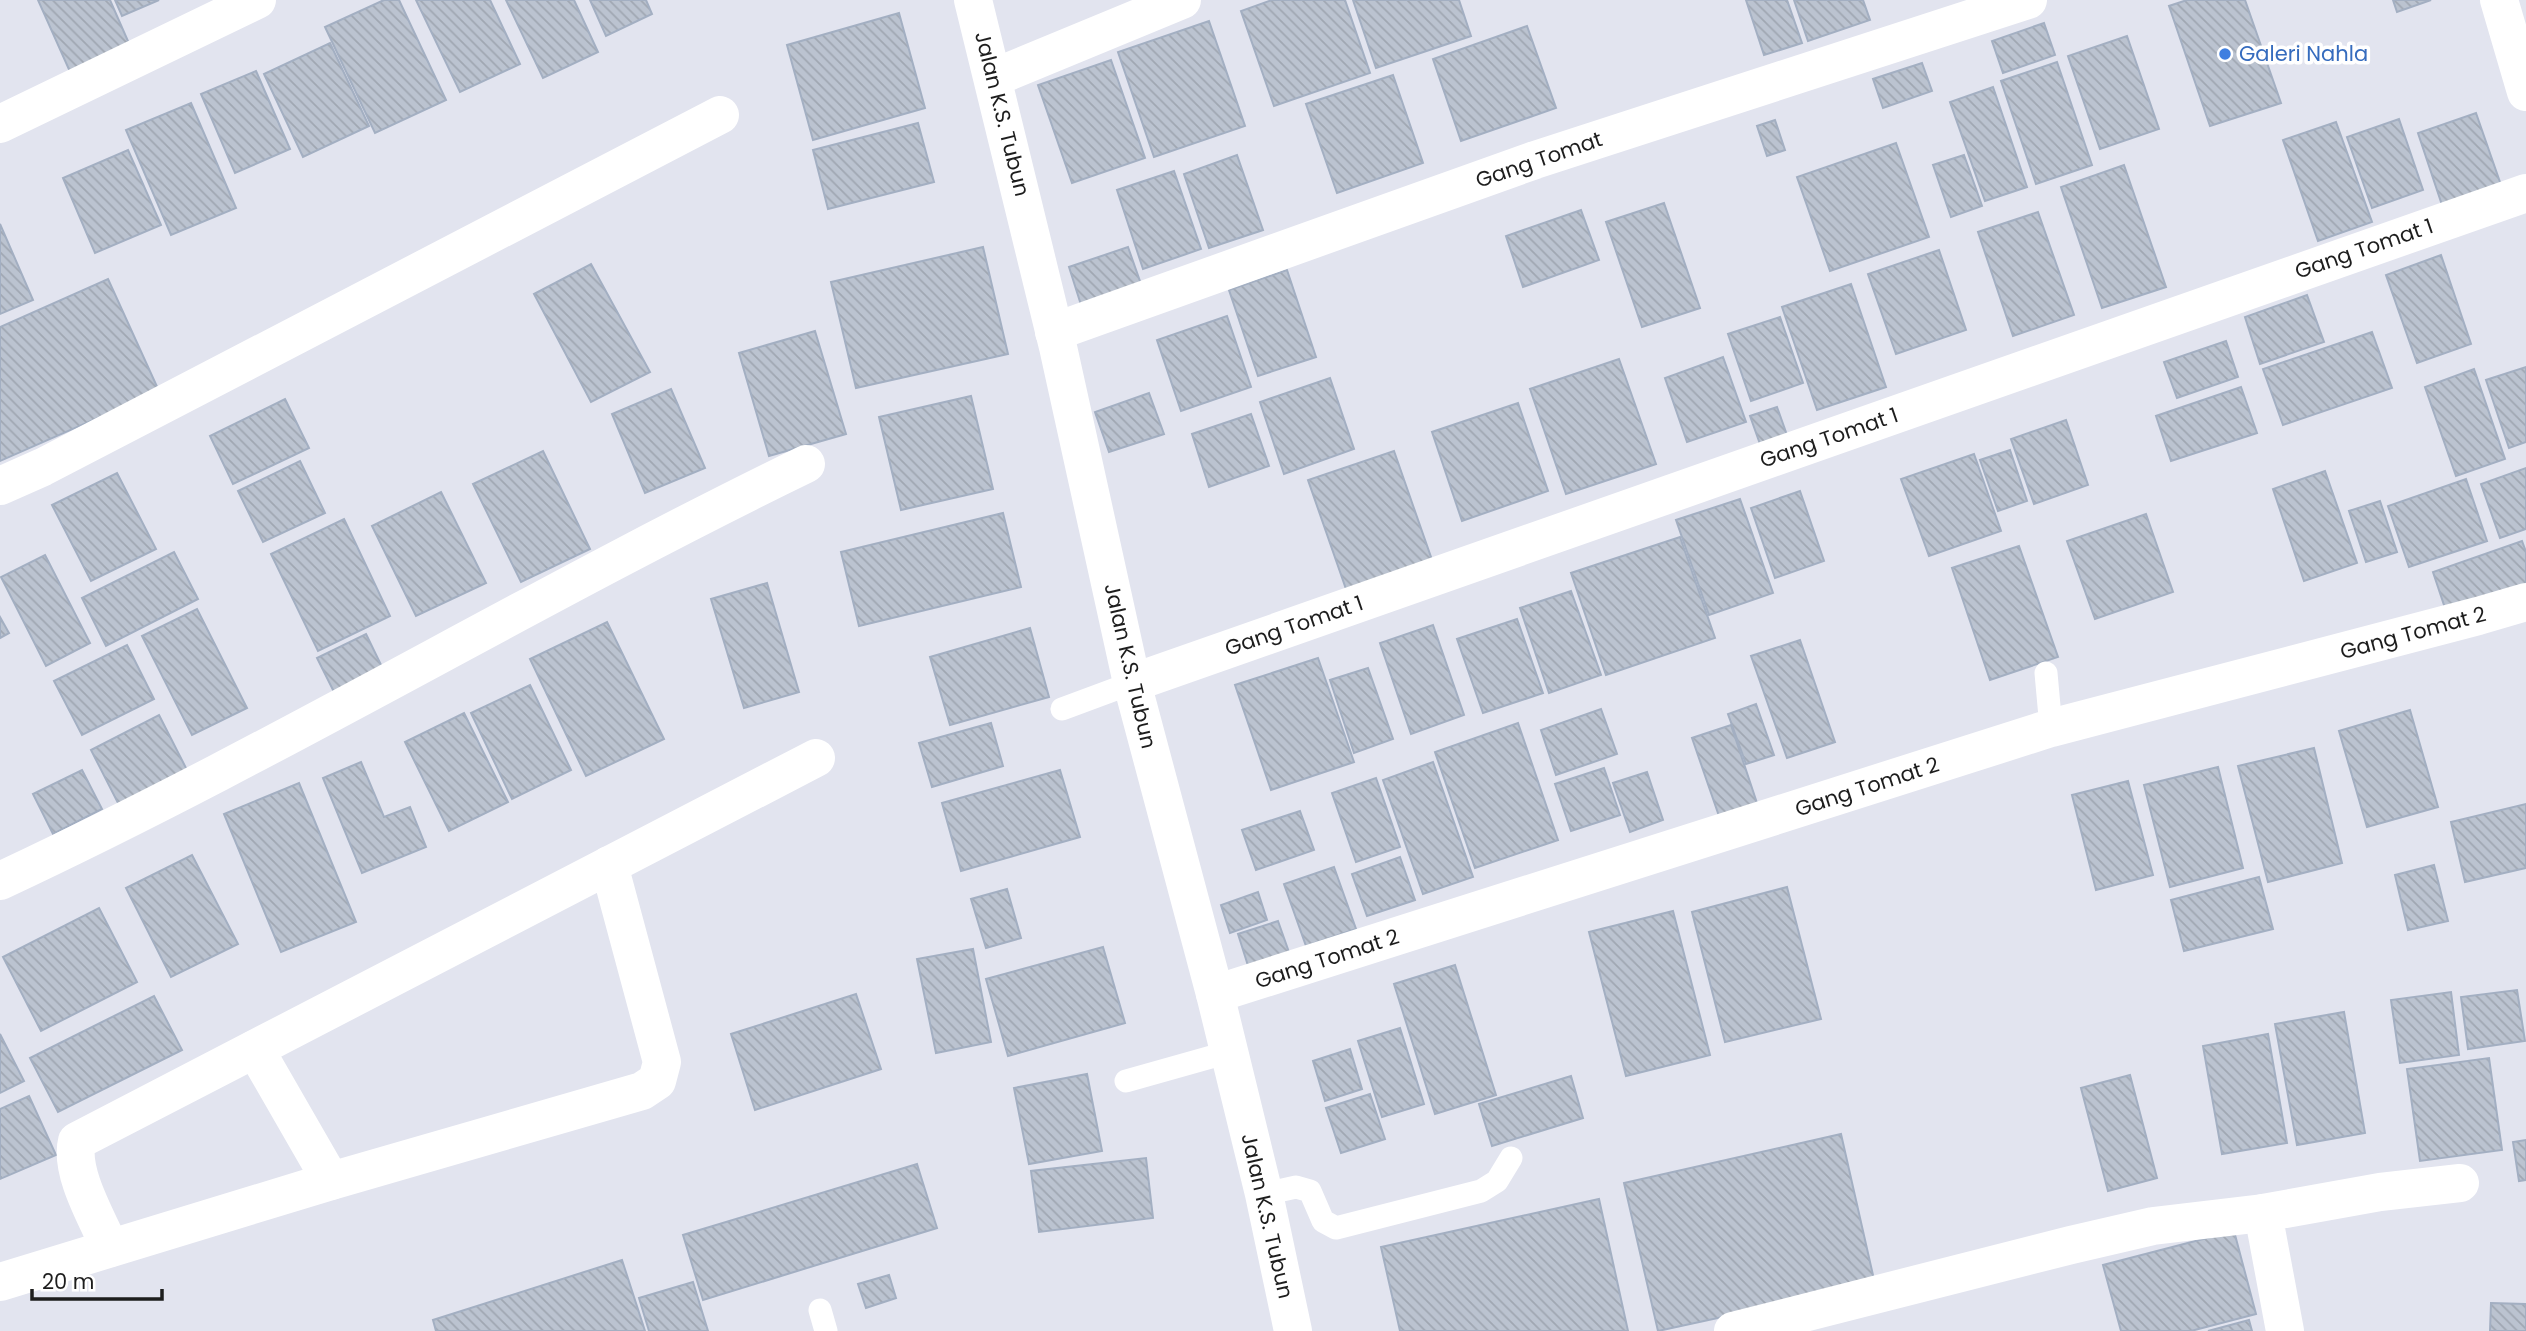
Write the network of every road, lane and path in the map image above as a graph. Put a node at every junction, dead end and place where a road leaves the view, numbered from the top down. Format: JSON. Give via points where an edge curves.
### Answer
{"nodes":[{"id":1,"x":257,"y":0,"type":"edge"},
{"id":2,"x":973,"y":0,"type":"edge"},
{"id":3,"x":1182,"y":0,"type":"edge"},
{"id":4,"x":2028,"y":0,"type":"edge"},
{"id":5,"x":2499,"y":0,"type":"edge"},
{"id":6,"x":993,"y":78,"type":"junction"},
{"id":7,"x":2526,"y":92,"type":"edge"},
{"id":8,"x":720,"y":116,"type":"dead end"},
{"id":9,"x":0,"y":124,"type":"edge"},
{"id":10,"x":2526,"y":193,"type":"edge"},
{"id":11,"x":1054,"y":332,"type":"junction"},
{"id":12,"x":806,"y":464,"type":"dead end"},
{"id":13,"x":0,"y":486,"type":"edge"},
{"id":14,"x":2526,"y":602,"type":"edge"},
{"id":15,"x":2046,"y":673,"type":"dead end"},
{"id":16,"x":1132,"y":683,"type":"junction"},
{"id":17,"x":1062,"y":709,"type":"dead end"},
{"id":18,"x":2051,"y":728,"type":"junction"},
{"id":19,"x":816,"y":758,"type":"dead end"},
{"id":20,"x":609,"y":865,"type":"junction"},
{"id":21,"x":0,"y":880,"type":"edge"},
{"id":22,"x":1215,"y":994,"type":"junction"},
{"id":23,"x":256,"y":1049,"type":"junction"},
{"id":24,"x":1229,"y":1052,"type":"junction"},
{"id":25,"x":1126,"y":1082,"type":"dead end"},
{"id":26,"x":1511,"y":1158,"type":"dead end"},
{"id":27,"x":331,"y":1181,"type":"junction"},
{"id":28,"x":2460,"y":1184,"type":"dead end"},
{"id":29,"x":1264,"y":1194,"type":"junction"},
{"id":30,"x":2263,"y":1213,"type":"junction"},
{"id":31,"x":110,"y":1248,"type":"junction"},
{"id":32,"x":0,"y":1282,"type":"edge"},
{"id":33,"x":1293,"y":1331,"type":"edge"},
{"id":34,"x":1733,"y":1331,"type":"edge"},
{"id":35,"x":2286,"y":1331,"type":"edge"}],
"edges":[{"from":1,"to":9,"type":"street"},
{"from":2,"to":6,"type":"street","name":"Jalan K.S. Tubun"},
{"from":3,"to":6,"type":"street"},
{"from":4,"to":11,"type":"street","name":"Gang Tomat","via":[[1535,160]]},
{"from":5,"to":7,"type":"street"},
{"from":6,"to":11,"type":"street","name":"Jalan K.S. Tubun"},
{"from":8,"to":13,"type":"street"},
{"from":10,"to":16,"type":"street","name":"Gang Tomat 1"},
{"from":11,"to":16,"type":"street","name":"Jalan K.S. Tubun"},
{"from":12,"to":21,"type":"street","via":[[687,521],[278,740]]},
{"from":14,"to":18,"type":"street","name":"Gang Tomat 2"},
{"from":15,"to":18,"type":"lane"},
{"from":16,"to":17,"type":"lane"},
{"from":16,"to":22,"type":"street","name":"Jalan K.S. Tubun"},
{"from":18,"to":22,"type":"street","name":"Gang Tomat 2"},
{"from":19,"to":20,"type":"street"},
{"from":20,"to":23,"type":"street"},
{"from":20,"to":27,"type":"street","via":[[662,1062],[657,1082],[642,1091]]},
{"from":22,"to":24,"type":"street","name":"Jalan K.S. Tubun"},
{"from":23,"to":27,"type":"street"},
{"from":23,"to":31,"type":"street","via":[[77,1141],[77,1169]]},
{"from":24,"to":25,"type":"lane"},
{"from":24,"to":29,"type":"street","name":"Jalan K.S. Tubun"},
{"from":26,"to":29,"type":"lane","via":[[1497,1181],[1481,1191],[1336,1228],[1323,1221],[1310,1191],[1296,1187]]},
{"from":27,"to":31,"type":"street"},
{"from":28,"to":30,"type":"street","via":[[2380,1192]]},
{"from":29,"to":33,"type":"street","name":"Jalan K.S. Tubun"},
{"from":30,"to":34,"type":"street","via":[[2153,1226]]},
{"from":30,"to":35,"type":"street"},
{"from":31,"to":32,"type":"street"}]}
